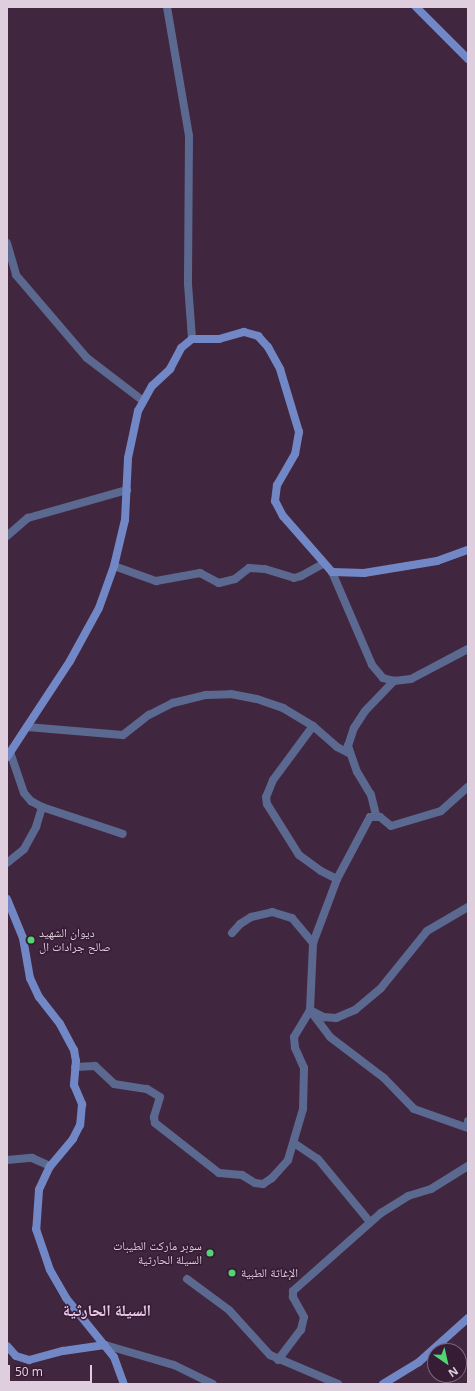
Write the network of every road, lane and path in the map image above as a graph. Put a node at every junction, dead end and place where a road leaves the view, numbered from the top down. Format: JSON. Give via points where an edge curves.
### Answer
{"nodes":[{"id":1,"x":168,"y":7,"type":"edge"},
{"id":2,"x":416,"y":7,"type":"edge"},
{"id":3,"x":468,"y":59,"type":"edge"},
{"id":4,"x":7,"y":243,"type":"edge"},
{"id":5,"x":192,"y":339,"type":"junction"},
{"id":6,"x":142,"y":400,"type":"junction"},
{"id":7,"x":127,"y":490,"type":"junction"},
{"id":8,"x":7,"y":536,"type":"edge"},
{"id":9,"x":468,"y":550,"type":"edge"},
{"id":10,"x":324,"y":563,"type":"junction"},
{"id":11,"x":114,"y":566,"type":"junction"},
{"id":12,"x":332,"y":572,"type":"junction"},
{"id":13,"x":468,"y":649,"type":"edge"},
{"id":14,"x":394,"y":681,"type":"junction"},
{"id":15,"x":313,"y":726,"type":"junction"},
{"id":16,"x":27,"y":727,"type":"junction"},
{"id":17,"x":349,"y":753,"type":"junction"},
{"id":18,"x":9,"y":755,"type":"edge"},
{"id":19,"x":468,"y":787,"type":"edge"},
{"id":20,"x":42,"y":807,"type":"junction"},
{"id":21,"x":376,"y":815,"type":"junction"},
{"id":22,"x":122,"y":834,"type":"dead end"},
{"id":23,"x":7,"y":863,"type":"edge"},
{"id":24,"x":337,"y":879,"type":"junction"},
{"id":25,"x":7,"y":898,"type":"edge"},
{"id":26,"x":468,"y":907,"type":"edge"},
{"id":27,"x":232,"y":933,"type":"dead end"},
{"id":28,"x":313,"y":943,"type":"junction"},
{"id":29,"x":310,"y":1010,"type":"junction"},
{"id":30,"x":75,"y":1067,"type":"junction"},
{"id":31,"x":468,"y":1128,"type":"edge"},
{"id":32,"x":294,"y":1143,"type":"junction"},
{"id":33,"x":7,"y":1160,"type":"edge"},
{"id":34,"x":50,"y":1166,"type":"junction"},
{"id":35,"x":468,"y":1166,"type":"edge"},
{"id":36,"x":370,"y":1222,"type":"junction"},
{"id":37,"x":187,"y":1278,"type":"dead end"},
{"id":38,"x":468,"y":1318,"type":"edge"},
{"id":39,"x":105,"y":1345,"type":"junction"},
{"id":40,"x":7,"y":1346,"type":"edge"},
{"id":41,"x":278,"y":1360,"type":"junction"},
{"id":42,"x":124,"y":1384,"type":"edge"},
{"id":43,"x":213,"y":1384,"type":"edge"},
{"id":44,"x":338,"y":1384,"type":"edge"},
{"id":45,"x":383,"y":1384,"type":"edge"}],
"edges":[{"from":1,"to":5,"type":"street","via":[[189,136],[188,284]]},
{"from":2,"to":3,"type":"street"},
{"from":4,"to":6,"type":"street","via":[[16,275],[36,299],[87,358]]},
{"from":5,"to":6,"type":"street","via":[[181,348],[170,369]]},
{"from":5,"to":10,"type":"street","via":[[220,339],[244,332],[258,336],[268,347],[280,369],[299,432],[295,454],[277,485],[275,501],[283,516]]},
{"from":6,"to":7,"type":"street","via":[[128,458]]},
{"from":7,"to":8,"type":"street","via":[[33,516]]},
{"from":7,"to":11,"type":"street","via":[[125,520]]},
{"from":9,"to":12,"type":"street","via":[[437,562],[364,572]]},
{"from":10,"to":11,"type":"street","via":[[294,578],[265,569],[249,568],[235,578],[219,583],[200,573],[156,581]]},
{"from":10,"to":12,"type":"street"},
{"from":11,"to":16,"type":"street","via":[[86,635]]},
{"from":12,"to":14,"type":"street","via":[[375,670],[383,678]]},
{"from":13,"to":14,"type":"street","via":[[411,679]]},
{"from":14,"to":17,"type":"street","via":[[365,711],[354,728],[349,739]]},
{"from":15,"to":16,"type":"street","via":[[270,703],[244,696],[218,694],[173,703],[149,715],[123,735]]},
{"from":15,"to":17,"type":"street","via":[[337,747]]},
{"from":15,"to":24,"type":"street","via":[[274,780],[266,796],[267,804],[300,855]]},
{"from":16,"to":18,"type":"street"},
{"from":17,"to":21,"type":"street","via":[[371,795]]},
{"from":18,"to":20,"type":"street","via":[[24,793]]},
{"from":19,"to":21,"type":"street","via":[[441,811],[391,826]]},
{"from":20,"to":22,"type":"street"},
{"from":20,"to":23,"type":"street","via":[[36,827],[24,849]]},
{"from":21,"to":24,"type":"street","via":[[370,817]]},
{"from":24,"to":28,"type":"street"},
{"from":25,"to":30,"type":"street","via":[[22,938],[30,978],[70,1041],[76,1061]]},
{"from":26,"to":29,"type":"street","via":[[427,931],[381,988],[355,1010],[336,1018],[324,1017]]},
{"from":27,"to":28,"type":"street","via":[[251,917],[272,912],[292,918]]},
{"from":28,"to":29,"type":"street"},
{"from":29,"to":31,"type":"street","via":[[330,1037],[384,1078],[407,1103],[421,1113]]},
{"from":29,"to":32,"type":"street","via":[[294,1037],[304,1075],[303,1110]]},
{"from":30,"to":32,"type":"street","via":[[95,1066],[114,1084],[147,1089],[160,1097],[155,1122],[219,1173],[235,1173],[263,1184],[288,1160]]},
{"from":30,"to":34,"type":"street","via":[[74,1085],[82,1104],[80,1125],[73,1139]]},
{"from":32,"to":36,"type":"street","via":[[318,1159]]},
{"from":33,"to":34,"type":"street","via":[[32,1158]]},
{"from":34,"to":39,"type":"street","via":[[39,1190],[36,1206],[36,1229],[42,1250],[66,1298]]},
{"from":35,"to":36,"type":"street","via":[[431,1189],[408,1196]]},
{"from":36,"to":41,"type":"street","via":[[293,1291],[293,1298],[304,1317],[301,1330]]},
{"from":37,"to":41,"type":"street","via":[[229,1310],[270,1355]]},
{"from":38,"to":45,"type":"street","via":[[419,1362]]},
{"from":39,"to":40,"type":"street","via":[[63,1351],[29,1360],[16,1356]]},
{"from":39,"to":42,"type":"street","via":[[117,1364]]},
{"from":39,"to":43,"type":"street","via":[[174,1365]]},
{"from":41,"to":44,"type":"street"}]}
